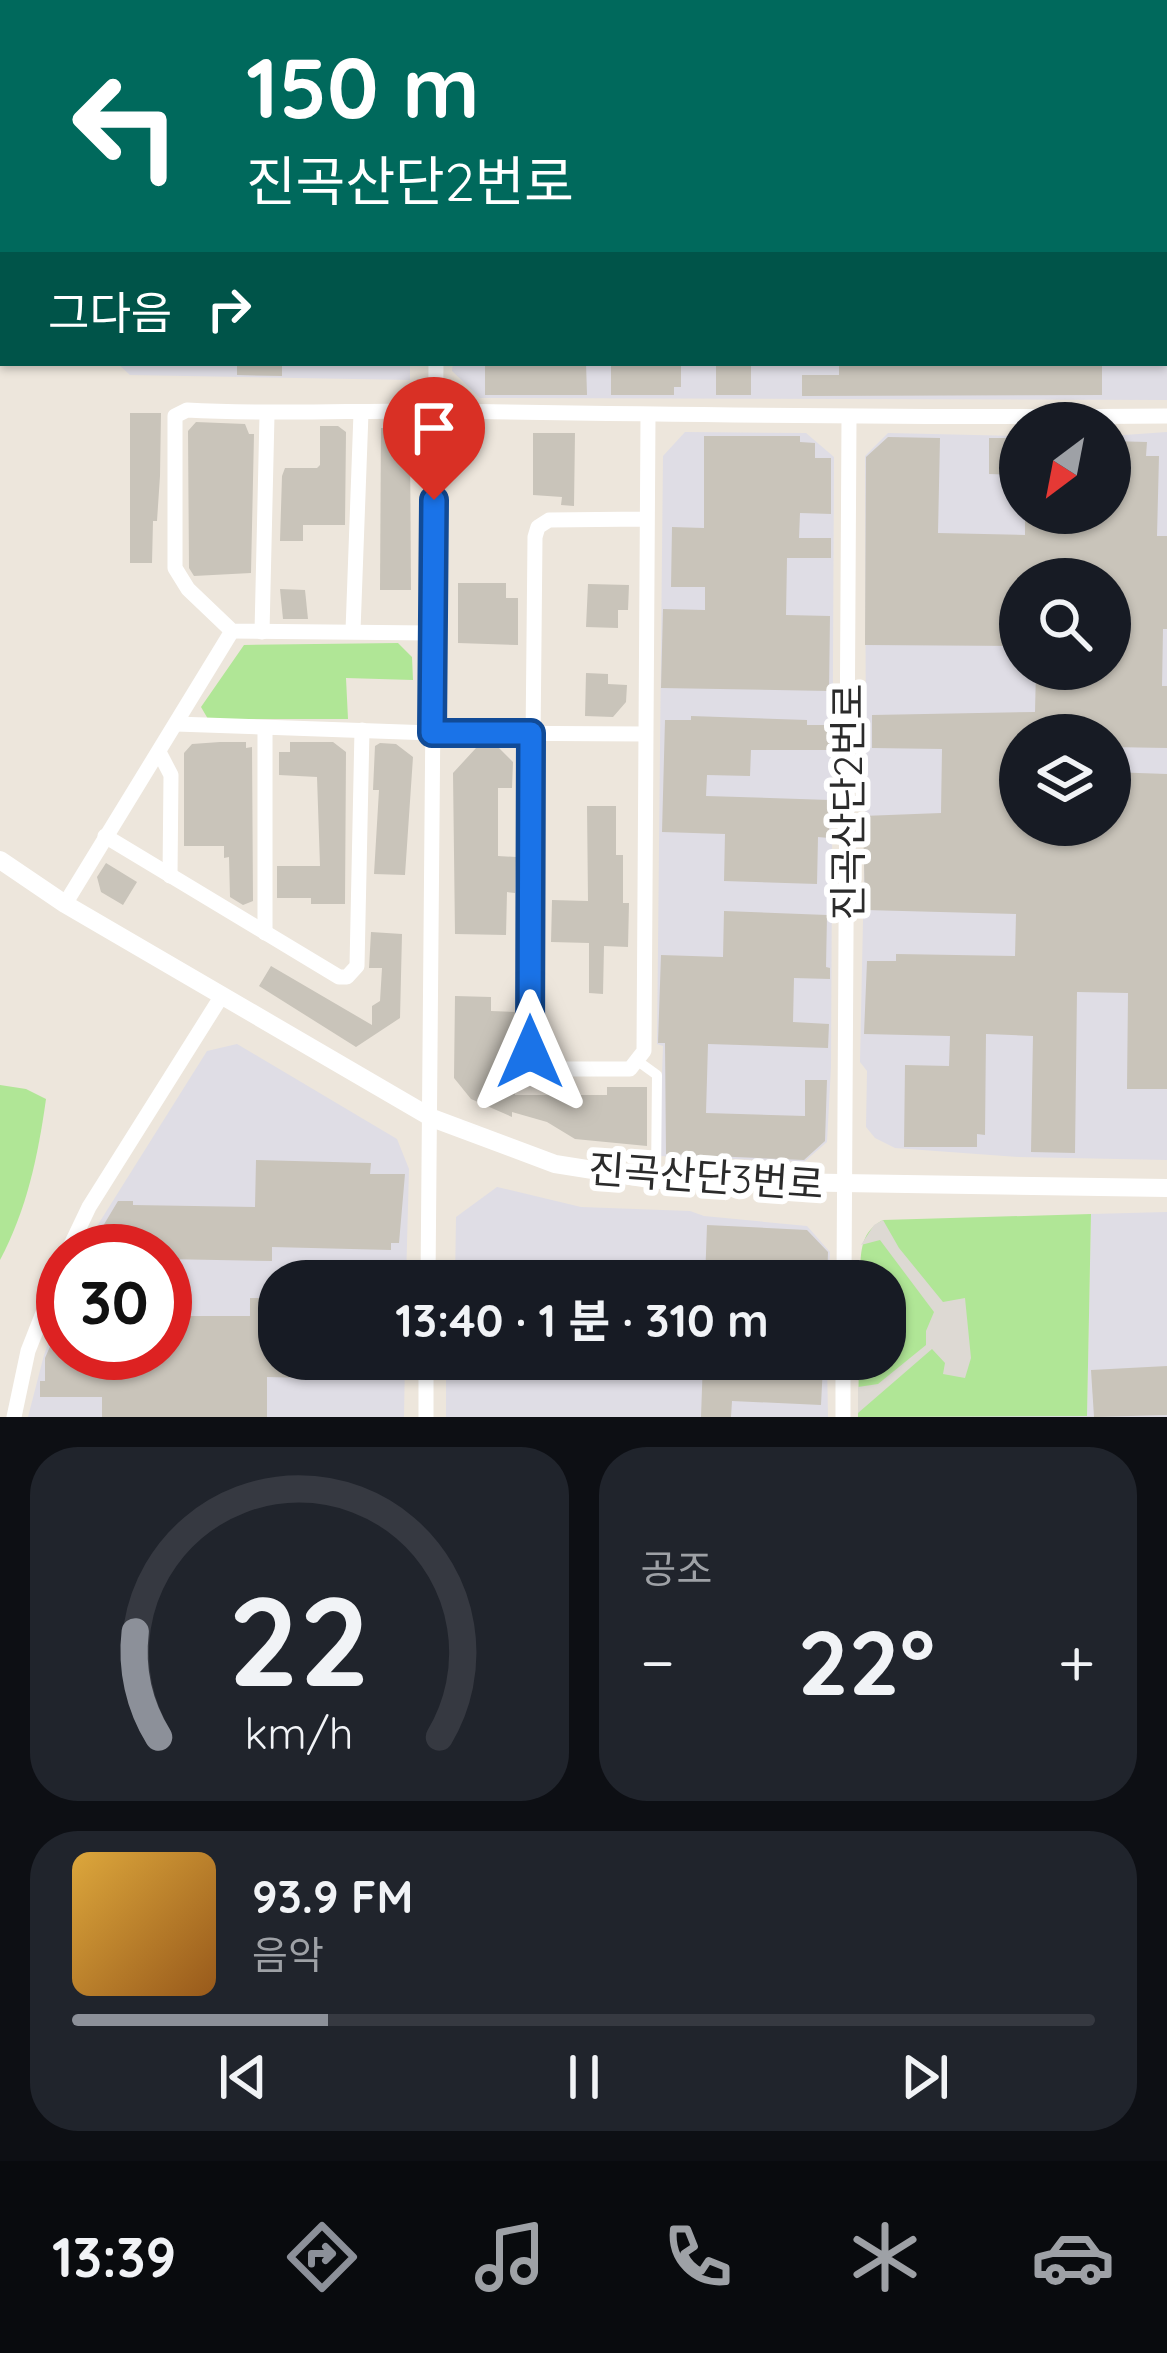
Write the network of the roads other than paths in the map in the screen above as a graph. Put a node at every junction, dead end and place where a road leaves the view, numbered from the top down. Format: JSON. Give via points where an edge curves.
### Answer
{"nodes":[{"id":1,"x":436,"y":366,"type":"edge"},
{"id":2,"x":436,"y":411,"type":"junction"},
{"id":3,"x":361,"y":413,"type":"junction"},
{"id":4,"x":267,"y":415,"type":"junction"},
{"id":5,"x":648,"y":416,"type":"junction"},
{"id":6,"x":1167,"y":416,"type":"edge"},
{"id":7,"x":849,"y":419,"type":"junction"},
{"id":8,"x":646,"y":519,"type":"junction"},
{"id":9,"x":232,"y":631,"type":"junction"},
{"id":10,"x":353,"y":631,"type":"junction"},
{"id":11,"x":262,"y":632,"type":"junction"},
{"id":12,"x":430,"y":633,"type":"junction"},
{"id":13,"x":176,"y":724,"type":"junction"},
{"id":14,"x":265,"y":729,"type":"junction"},
{"id":15,"x":362,"y":730,"type":"junction"},
{"id":16,"x":432,"y":733,"type":"junction"},
{"id":17,"x":531,"y":733,"type":"junction"},
{"id":18,"x":645,"y":734,"type":"junction"},
{"id":19,"x":159,"y":752,"type":"junction"},
{"id":20,"x":105,"y":836,"type":"junction"},
{"id":21,"x":0,"y":860,"type":"edge"},
{"id":22,"x":170,"y":876,"type":"junction"},
{"id":23,"x":65,"y":904,"type":"junction"},
{"id":24,"x":266,"y":933,"type":"junction"},
{"id":25,"x":221,"y":997,"type":"junction"},
{"id":26,"x":639,"y":1062,"type":"junction"},
{"id":27,"x":432,"y":1118,"type":"junction"},
{"id":28,"x":656,"y":1180,"type":"junction"},
{"id":29,"x":845,"y":1186,"type":"junction"},
{"id":30,"x":1167,"y":1188,"type":"edge"},
{"id":31,"x":81,"y":1224,"type":"edge"},
{"id":32,"x":429,"y":1260,"type":"edge"},
{"id":33,"x":844,"y":1260,"type":"edge"},
{"id":34,"x":36,"y":1331,"type":"edge"},
{"id":35,"x":426,"y":1380,"type":"edge"},
{"id":36,"x":843,"y":1380,"type":"edge"},
{"id":37,"x":14,"y":1417,"type":"edge"},
{"id":38,"x":425,"y":1417,"type":"edge"},
{"id":39,"x":843,"y":1417,"type":"edge"}],
"edges":[{"from":1,"to":2,"type":"street"},
{"from":2,"to":3,"type":"street"},
{"from":2,"to":5,"type":"street"},
{"from":2,"to":12,"type":"street"},
{"from":3,"to":4,"type":"street"},
{"from":3,"to":10,"type":"street"},
{"from":4,"to":9,"type":"street","via":[[175,416],[175,568]]},
{"from":4,"to":11,"type":"street"},
{"from":5,"to":7,"type":"street"},
{"from":5,"to":8,"type":"street"},
{"from":6,"to":7,"type":"street"},
{"from":7,"to":29,"type":"street","name":"진곡산단2번로"},
{"from":8,"to":17,"type":"street","via":[[549,520],[538,527]]},
{"from":8,"to":18,"type":"street"},
{"from":9,"to":11,"type":"street"},
{"from":9,"to":13,"type":"street"},
{"from":10,"to":11,"type":"street"},
{"from":10,"to":12,"type":"street"},
{"from":12,"to":16,"type":"street"},
{"from":13,"to":14,"type":"street"},
{"from":13,"to":19,"type":"street"},
{"from":14,"to":15,"type":"street"},
{"from":14,"to":24,"type":"street"},
{"from":15,"to":16,"type":"street"},
{"from":15,"to":24,"type":"street","via":[[357,966],[339,977]]},
{"from":16,"to":17,"type":"street"},
{"from":16,"to":27,"type":"street"},
{"from":17,"to":18,"type":"street"},
{"from":17,"to":26,"type":"street","via":[[530,1052],[549,1069],[630,1069]]},
{"from":18,"to":26,"type":"street"},
{"from":19,"to":20,"type":"street"},
{"from":19,"to":22,"type":"street","via":[[171,775]]},
{"from":20,"to":22,"type":"street"},
{"from":20,"to":23,"type":"street"},
{"from":21,"to":23,"type":"street","name":"진곡산단3번로"},
{"from":22,"to":24,"type":"street"},
{"from":23,"to":25,"type":"street","name":"진곡산단3번로"},
{"from":25,"to":27,"type":"street","name":"진곡산단3번로"},
{"from":25,"to":31,"type":"street"},
{"from":26,"to":28,"type":"street","via":[[657,1075]]},
{"from":27,"to":28,"type":"street","name":"진곡산단3번로","via":[[555,1164]]},
{"from":27,"to":32,"type":"street"},
{"from":28,"to":29,"type":"street","name":"진곡산단3번로"},
{"from":29,"to":30,"type":"street","name":"진곡산단3번로"},
{"from":29,"to":33,"type":"street","name":"진곡산단3번로"},
{"from":34,"to":37,"type":"street"},
{"from":35,"to":38,"type":"street"},
{"from":36,"to":39,"type":"street"}]}
